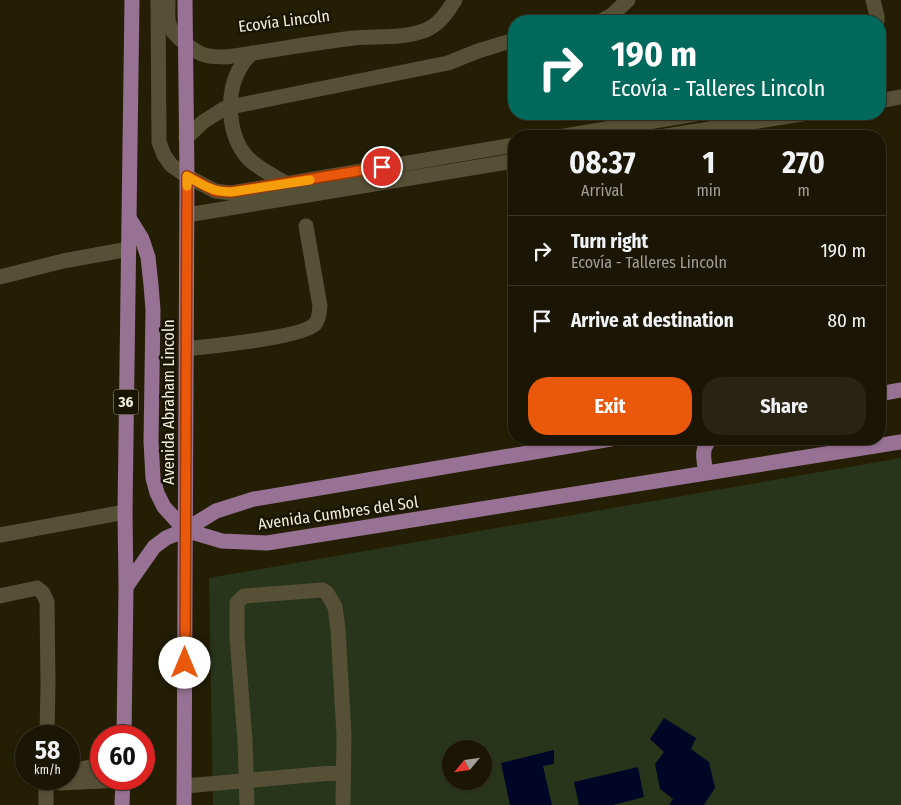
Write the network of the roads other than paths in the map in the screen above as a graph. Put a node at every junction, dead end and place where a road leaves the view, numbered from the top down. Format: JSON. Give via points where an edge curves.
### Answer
{"nodes":[{"id":1,"x":132,"y":0,"type":"edge"},
{"id":2,"x":158,"y":0,"type":"edge"},
{"id":3,"x":168,"y":0,"type":"edge"},
{"id":4,"x":185,"y":0,"type":"edge"},
{"id":5,"x":442,"y":0,"type":"edge"},
{"id":6,"x":455,"y":0,"type":"edge"},
{"id":7,"x":628,"y":0,"type":"edge"},
{"id":8,"x":873,"y":0,"type":"edge"},
{"id":9,"x":612,"y":15,"type":"edge"},
{"id":10,"x":877,"y":15,"type":"edge"},
{"id":11,"x":185,"y":37,"type":"junction"},
{"id":12,"x":508,"y":42,"type":"edge"},
{"id":13,"x":252,"y":53,"type":"junction"},
{"id":14,"x":901,"y":98,"type":"edge"},
{"id":15,"x":886,"y":100,"type":"edge"},
{"id":16,"x":230,"y":107,"type":"junction"},
{"id":17,"x":660,"y":120,"type":"edge"},
{"id":18,"x":765,"y":120,"type":"edge"},
{"id":19,"x":600,"y":130,"type":"edge"},
{"id":20,"x":703,"y":130,"type":"edge"},
{"id":21,"x":186,"y":138,"type":"junction"},
{"id":22,"x":508,"y":146,"type":"edge"},
{"id":23,"x":508,"y":162,"type":"edge"},
{"id":24,"x":187,"y":176,"type":"junction"},
{"id":25,"x":287,"y":184,"type":"junction"},
{"id":26,"x":187,"y":215,"type":"junction"},
{"id":27,"x":129,"y":218,"type":"junction"},
{"id":28,"x":306,"y":226,"type":"dead end"},
{"id":29,"x":129,"y":249,"type":"junction"},
{"id":30,"x":0,"y":277,"type":"edge"},
{"id":31,"x":186,"y":349,"type":"junction"},
{"id":32,"x":901,"y":390,"type":"edge"},
{"id":33,"x":886,"y":393,"type":"edge"},
{"id":34,"x":901,"y":442,"type":"edge"},
{"id":35,"x":886,"y":444,"type":"edge"},
{"id":36,"x":575,"y":445,"type":"edge"},
{"id":37,"x":705,"y":445,"type":"edge"},
{"id":38,"x":882,"y":445,"type":"edge"},
{"id":39,"x":706,"y":473,"type":"junction"},
{"id":40,"x":125,"y":512,"type":"junction"},
{"id":41,"x":184,"y":530,"type":"junction"},
{"id":42,"x":0,"y":536,"type":"edge"},
{"id":43,"x":126,"y":587,"type":"junction"},
{"id":44,"x":0,"y":596,"type":"edge"},
{"id":45,"x":47,"y":725,"type":"edge"},
{"id":46,"x":124,"y":725,"type":"edge"},
{"id":47,"x":343,"y":772,"type":"junction"},
{"id":48,"x":248,"y":781,"type":"junction"},
{"id":49,"x":185,"y":786,"type":"junction"},
{"id":50,"x":47,"y":790,"type":"edge"},
{"id":51,"x":123,"y":790,"type":"edge"},
{"id":52,"x":46,"y":805,"type":"edge"},
{"id":53,"x":122,"y":805,"type":"edge"},
{"id":54,"x":184,"y":805,"type":"edge"},
{"id":55,"x":247,"y":805,"type":"edge"},
{"id":56,"x":343,"y":805,"type":"edge"}],
"edges":[{"from":1,"to":27,"type":"main road","number":"36"},
{"from":2,"to":24,"type":"street","via":[[159,142],[172,165]]},
{"from":3,"to":11,"type":"street","via":[[169,23],[176,34]]},
{"from":4,"to":11,"type":"main road","name":"Avenida Abraham Lincoln"},
{"from":5,"to":11,"type":"street","name":"Ecovía Lincoln","via":[[432,14],[410,26],[361,29],[218,48]]},
{"from":6,"to":13,"type":"street","via":[[437,24],[405,36],[334,40]]},
{"from":7,"to":9,"type":"street"},
{"from":8,"to":10,"type":"street"},
{"from":11,"to":13,"type":"street","via":[[194,50],[209,56]]},
{"from":11,"to":21,"type":"main road","name":"Avenida Abraham Lincoln"},
{"from":12,"to":16,"type":"street","via":[[448,63]]},
{"from":13,"to":16,"type":"street","via":[[241,65],[233,85]]},
{"from":14,"to":15,"type":"street"},
{"from":16,"to":21,"type":"street","via":[[203,122]]},
{"from":16,"to":25,"type":"street","via":[[233,135],[240,149],[251,162]]},
{"from":17,"to":19,"type":"street"},
{"from":18,"to":20,"type":"street"},
{"from":21,"to":24,"type":"main road","name":"Avenida Abraham Lincoln"},
{"from":22,"to":25,"type":"street"},
{"from":23,"to":26,"type":"street"},
{"from":24,"to":25,"type":"street","via":[[222,192]]},
{"from":24,"to":26,"type":"main road","name":"Avenida Abraham Lincoln"},
{"from":26,"to":31,"type":"main road","name":"Avenida Abraham Lincoln"},
{"from":27,"to":29,"type":"main road","number":"36"},
{"from":27,"to":41,"type":"main road","via":[[148,257],[151,285],[153,478],[164,508]]},
{"from":28,"to":31,"type":"street","via":[[320,306],[314,325],[262,340]]},
{"from":29,"to":30,"type":"street"},
{"from":29,"to":40,"type":"main road","number":"36"},
{"from":31,"to":41,"type":"main road","name":"Avenida Abraham Lincoln"},
{"from":32,"to":33,"type":"main road"},
{"from":34,"to":35,"type":"main road","name":"Avenida Cumbres del Sol"},
{"from":36,"to":41,"type":"main road","name":"Avenida Cumbres del Sol","via":[[254,499],[216,512]]},
{"from":37,"to":39,"type":"main road"},
{"from":38,"to":39,"type":"main road","name":"Avenida Cumbres del Sol"},
{"from":39,"to":41,"type":"main road","name":"Avenida Cumbres del Sol","via":[[266,543],[222,541]]},
{"from":40,"to":42,"type":"street"},
{"from":40,"to":43,"type":"main road","number":"36"},
{"from":41,"to":43,"type":"main road","via":[[154,547]]},
{"from":41,"to":49,"type":"main road","name":"Avenida Abraham Lincoln"},
{"from":43,"to":46,"type":"main road","number":"36"},
{"from":44,"to":45,"type":"street","via":[[37,588],[47,602]]},
{"from":47,"to":48,"type":"street"},
{"from":47,"to":48,"type":"street","via":[[341,676],[332,600],[322,590],[244,596],[237,603],[237,638]]},
{"from":47,"to":56,"type":"street"},
{"from":48,"to":49,"type":"street"},
{"from":48,"to":55,"type":"street"},
{"from":49,"to":54,"type":"main road","name":"Avenida Abraham Lincoln"},
{"from":50,"to":52,"type":"street"},
{"from":51,"to":53,"type":"main road"}]}
